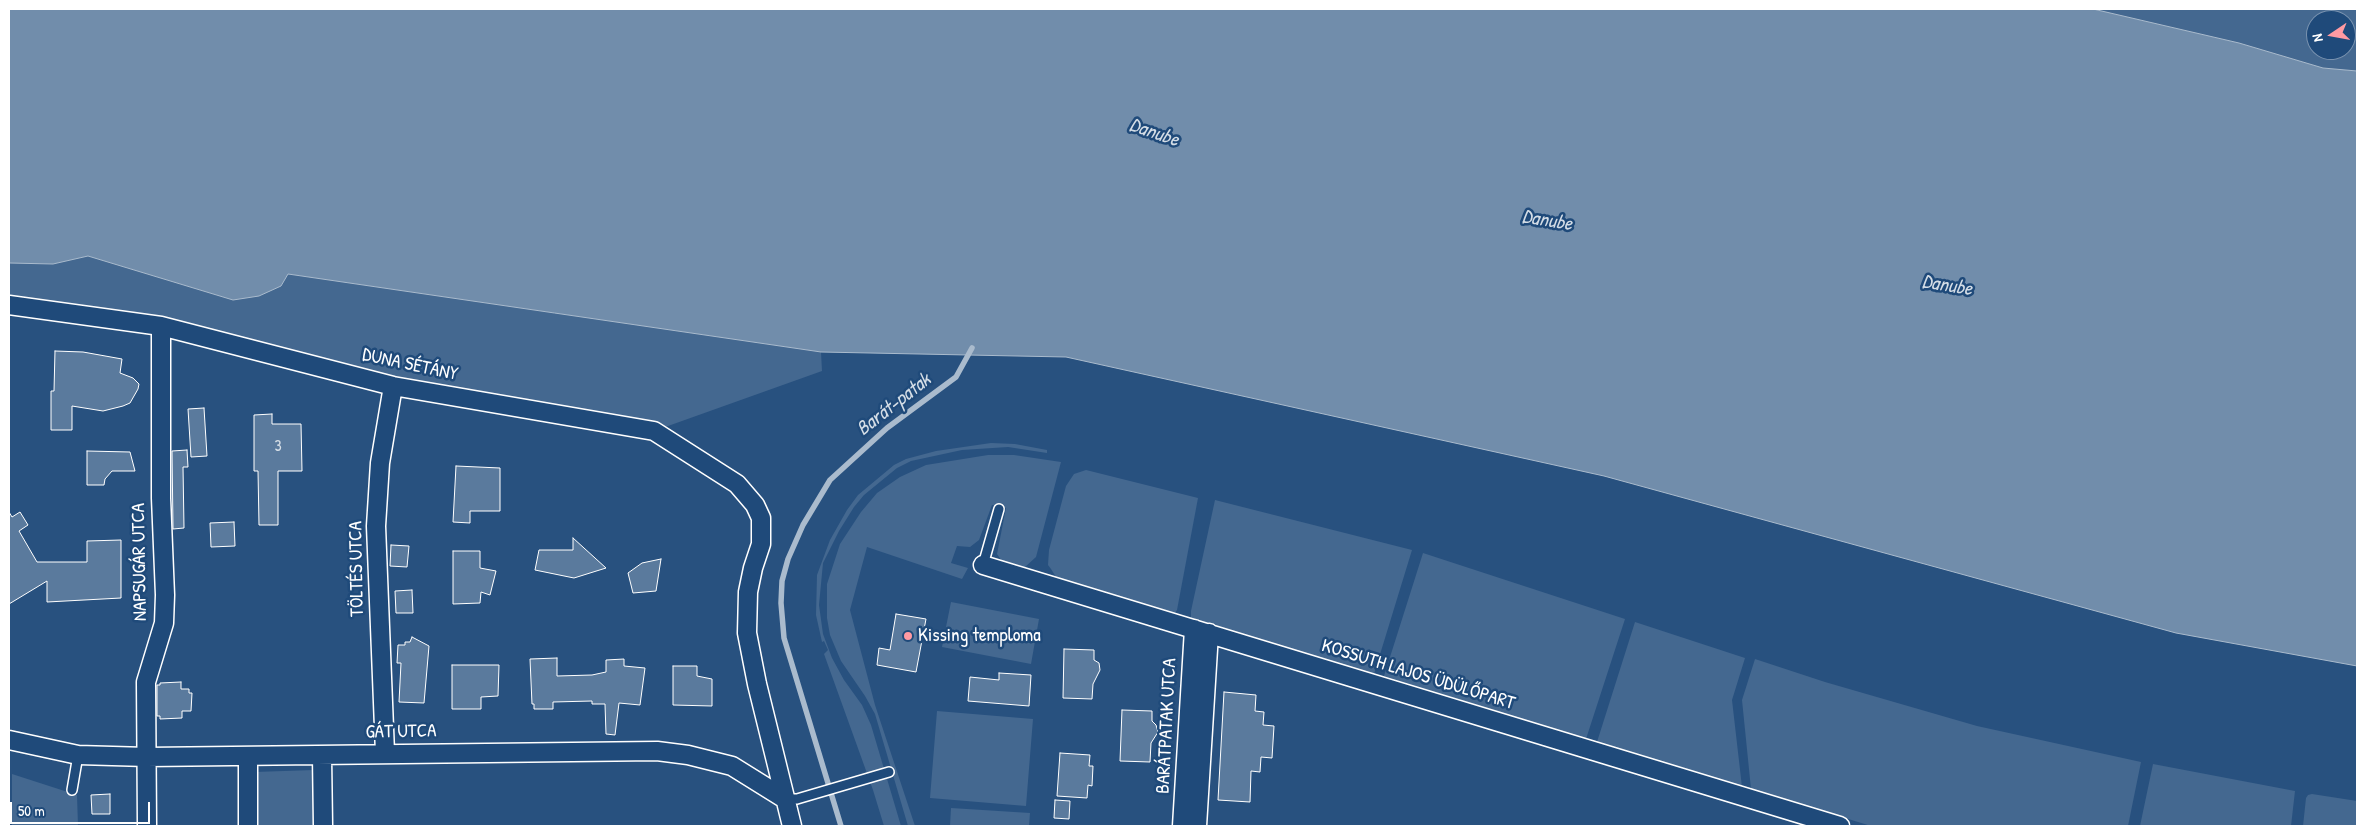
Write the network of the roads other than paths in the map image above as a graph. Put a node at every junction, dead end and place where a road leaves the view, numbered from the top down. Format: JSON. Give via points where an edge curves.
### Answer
{"nodes":[{"id":1,"x":9,"y":305,"type":"edge"},
{"id":2,"x":160,"y":326,"type":"junction"},
{"id":3,"x":393,"y":386,"type":"junction"},
{"id":4,"x":999,"y":509,"type":"dead end"},
{"id":5,"x":983,"y":564,"type":"joint"},
{"id":6,"x":1202,"y":631,"type":"junction"},
{"id":7,"x":9,"y":740,"type":"edge"},
{"id":8,"x":385,"y":753,"type":"junction"},
{"id":9,"x":78,"y":755,"type":"junction"},
{"id":10,"x":248,"y":756,"type":"junction"},
{"id":11,"x":322,"y":756,"type":"junction"},
{"id":12,"x":147,"y":757,"type":"junction"},
{"id":13,"x":1193,"y":762,"type":"junction"},
{"id":14,"x":889,"y":772,"type":"dead end"},
{"id":15,"x":72,"y":790,"type":"dead end"},
{"id":16,"x":785,"y":799,"type":"junction"},
{"id":17,"x":148,"y":826,"type":"edge"},
{"id":18,"x":248,"y":826,"type":"edge"},
{"id":19,"x":323,"y":826,"type":"edge"},
{"id":20,"x":792,"y":826,"type":"edge"},
{"id":21,"x":1182,"y":826,"type":"edge"},
{"id":22,"x":1197,"y":826,"type":"edge"},
{"id":23,"x":1840,"y":826,"type":"edge"}],
"edges":[{"from":1,"to":2,"type":"street","name":"DUNA SÉTÁNY"},
{"from":2,"to":3,"type":"street","name":"DUNA SÉTÁNY"},
{"from":2,"to":12,"type":"street","name":"NAPSUGÁR UTCA","via":[[165,595],[164,624],[146,682]]},
{"from":3,"to":8,"type":"street","name":"TÖLTÉS UTCA","via":[[380,464],[376,526]]},
{"from":3,"to":16,"type":"street","name":"DUNA SÉTÁNY","via":[[654,431],[737,484],[755,505],[763,531],[748,592],[747,633]]},
{"from":4,"to":5,"type":"lane"},
{"from":5,"to":6,"type":"street","name":"KOSSUTH LAJOS ÜDÜLŐPART"},
{"from":6,"to":13,"type":"street","name":"BARÁTPATAK UTCA"},
{"from":6,"to":23,"type":"street","name":"KOSSUTH LAJOS ÜDÜLŐPART"},
{"from":7,"to":9,"type":"street","name":"GÁT UTCA"},
{"from":8,"to":11,"type":"street","name":"GÁT UTCA"},
{"from":8,"to":16,"type":"street","name":"GÁT UTCA","via":[[657,751],[698,756],[732,766]]},
{"from":9,"to":12,"type":"street","name":"GÁT UTCA"},
{"from":9,"to":15,"type":"lane"},
{"from":10,"to":11,"type":"street","name":"GÁT UTCA"},
{"from":10,"to":12,"type":"street","name":"GÁT UTCA"},
{"from":10,"to":18,"type":"street"},
{"from":11,"to":19,"type":"street"},
{"from":12,"to":17,"type":"street","name":"NAPSUGÁR UTCA"},
{"from":13,"to":21,"type":"street","name":"BARÁTPATAK UTCA"},
{"from":13,"to":22,"type":"street","name":"BARÁTPATAK UTCA"},
{"from":14,"to":16,"type":"lane","via":[[797,800]]},
{"from":16,"to":20,"type":"street"}]}
